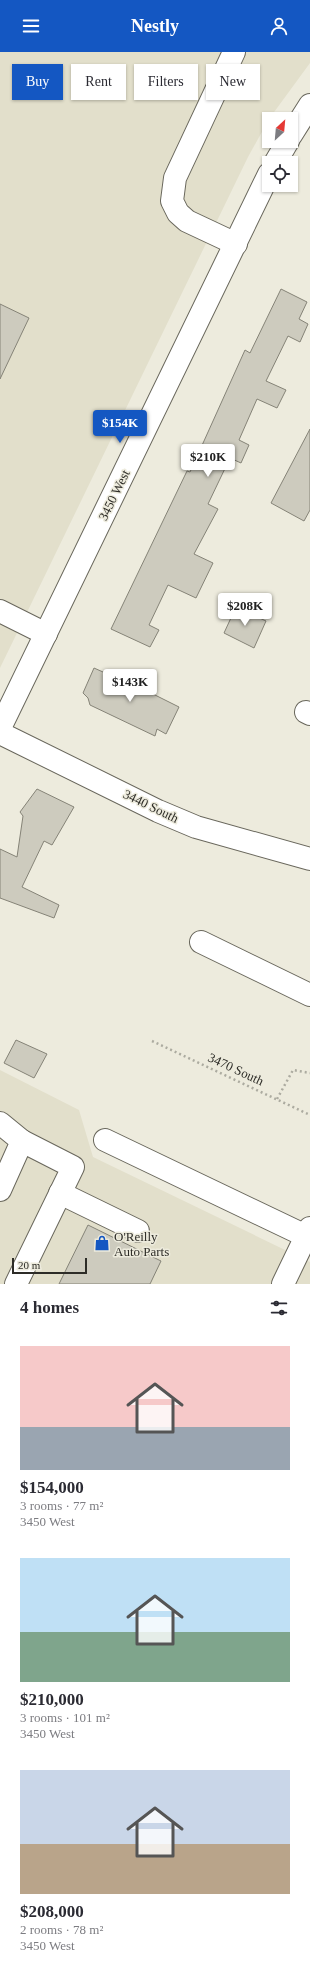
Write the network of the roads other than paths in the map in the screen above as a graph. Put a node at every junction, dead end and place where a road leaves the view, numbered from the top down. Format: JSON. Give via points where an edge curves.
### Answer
{"nodes":[{"id":1,"x":234,"y":52,"type":"edge"},
{"id":2,"x":310,"y":105,"type":"edge"},
{"id":3,"x":298,"y":124,"type":"edge"},
{"id":4,"x":262,"y":189,"type":"edge"},
{"id":5,"x":236,"y":244,"type":"junction"},
{"id":6,"x":0,"y":611,"type":"edge"},
{"id":7,"x":46,"y":634,"type":"junction"},
{"id":8,"x":0,"y":728,"type":"edge"},
{"id":9,"x":0,"y":733,"type":"edge"},
{"id":10,"x":310,"y":859,"type":"edge"},
{"id":11,"x":201,"y":942,"type":"dead end"},
{"id":12,"x":310,"y":995,"type":"edge"},
{"id":13,"x":0,"y":1123,"type":"edge"},
{"id":14,"x":105,"y":1140,"type":"dead end"},
{"id":15,"x":22,"y":1141,"type":"junction"},
{"id":16,"x":0,"y":1190,"type":"edge"},
{"id":17,"x":60,"y":1192,"type":"junction"},
{"id":18,"x":138,"y":1231,"type":"dead end"},
{"id":19,"x":309,"y":1234,"type":"edge"},
{"id":20,"x":16,"y":1284,"type":"edge"},
{"id":21,"x":283,"y":1284,"type":"edge"}],
"edges":[{"from":1,"to":5,"type":"street","via":[[175,178],[172,201],[187,221]]},
{"from":2,"to":3,"type":"street"},
{"from":4,"to":5,"type":"street","name":"3450 West"},
{"from":5,"to":7,"type":"street","name":"3450 West"},
{"from":6,"to":7,"type":"street"},
{"from":7,"to":8,"type":"street","name":"3450 West"},
{"from":9,"to":10,"type":"street","name":"3440 South","via":[[158,811],[196,827]]},
{"from":11,"to":12,"type":"street"},
{"from":13,"to":15,"type":"street"},
{"from":14,"to":19,"type":"street"},
{"from":15,"to":16,"type":"street"},
{"from":15,"to":17,"type":"street","via":[[72,1167]]},
{"from":17,"to":18,"type":"street"},
{"from":17,"to":20,"type":"street"},
{"from":19,"to":21,"type":"street"}]}
